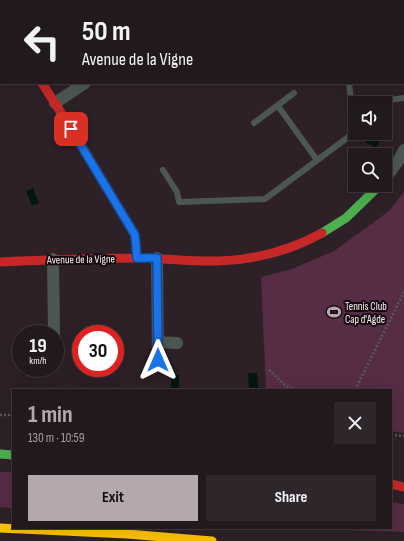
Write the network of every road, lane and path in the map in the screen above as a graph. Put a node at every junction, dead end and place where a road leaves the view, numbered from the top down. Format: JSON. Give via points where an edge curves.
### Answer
{"nodes":[{"id":1,"x":43,"y":84,"type":"edge"},
{"id":2,"x":84,"y":84,"type":"edge"},
{"id":3,"x":348,"y":84,"type":"edge"},
{"id":4,"x":294,"y":93,"type":"dead end"},
{"id":5,"x":351,"y":96,"type":"edge"},
{"id":6,"x":404,"y":98,"type":"edge"},
{"id":7,"x":392,"y":100,"type":"edge"},
{"id":8,"x":55,"y":103,"type":"junction"},
{"id":9,"x":278,"y":106,"type":"junction"},
{"id":10,"x":254,"y":123,"type":"dead end"},
{"id":11,"x":348,"y":137,"type":"edge"},
{"id":12,"x":404,"y":150,"type":"edge"},
{"id":13,"x":317,"y":160,"type":"junction"},
{"id":14,"x":392,"y":169,"type":"edge"},
{"id":15,"x":163,"y":170,"type":"dead end"},
{"id":16,"x":373,"y":192,"type":"edge"},
{"id":17,"x":137,"y":258,"type":"junction"},
{"id":18,"x":157,"y":258,"type":"junction"},
{"id":19,"x":53,"y":259,"type":"junction"},
{"id":20,"x":0,"y":262,"type":"edge"},
{"id":21,"x":404,"y":292,"type":"edge"},
{"id":22,"x":54,"y":325,"type":"edge"},
{"id":23,"x":158,"y":342,"type":"junction"},
{"id":24,"x":177,"y":343,"type":"dead end"},
{"id":25,"x":158,"y":360,"type":"dead end"},
{"id":26,"x":269,"y":370,"type":"dead end"},
{"id":27,"x":294,"y":389,"type":"edge"},
{"id":28,"x":356,"y":389,"type":"edge"},
{"id":29,"x":0,"y":415,"type":"edge"},
{"id":30,"x":12,"y":415,"type":"edge"},
{"id":31,"x":392,"y":435,"type":"edge"},
{"id":32,"x":404,"y":436,"type":"edge"},
{"id":33,"x":0,"y":454,"type":"edge"},
{"id":34,"x":12,"y":455,"type":"edge"},
{"id":35,"x":392,"y":484,"type":"edge"},
{"id":36,"x":404,"y":487,"type":"edge"},
{"id":37,"x":0,"y":528,"type":"edge"},
{"id":38,"x":12,"y":529,"type":"edge"},
{"id":39,"x":21,"y":529,"type":"edge"},
{"id":40,"x":212,"y":541,"type":"edge"}],
"edges":[{"from":1,"to":8,"type":"street"},
{"from":2,"to":8,"type":"street"},
{"from":3,"to":5,"type":"lane"},
{"from":4,"to":9,"type":"lane"},
{"from":6,"to":7,"type":"lane"},
{"from":8,"to":17,"type":"street","via":[[135,235]]},
{"from":9,"to":10,"type":"lane"},
{"from":9,"to":13,"type":"lane"},
{"from":11,"to":13,"type":"lane"},
{"from":12,"to":14,"type":"street"},
{"from":13,"to":15,"type":"lane","via":[[265,199],[179,202],[177,192]]},
{"from":16,"to":18,"type":"street","name":"Avenue de la Vigne","via":[[334,226],[279,251],[249,258],[218,261]]},
{"from":17,"to":18,"type":"street","name":"Avenue de la Vigne"},
{"from":17,"to":19,"type":"street","name":"Avenue de la Vigne"},
{"from":18,"to":23,"type":"street"},
{"from":19,"to":20,"type":"street","name":"Avenue de la Vigne"},
{"from":19,"to":22,"type":"street"},
{"from":21,"to":28,"type":"path"},
{"from":23,"to":24,"type":"street"},
{"from":23,"to":25,"type":"street"},
{"from":26,"to":27,"type":"path","via":[[286,386]]},
{"from":29,"to":30,"type":"path"},
{"from":31,"to":32,"type":"path"},
{"from":33,"to":34,"type":"street"},
{"from":35,"to":36,"type":"street"},
{"from":37,"to":38,"type":"street"},
{"from":39,"to":40,"type":"street"}]}
